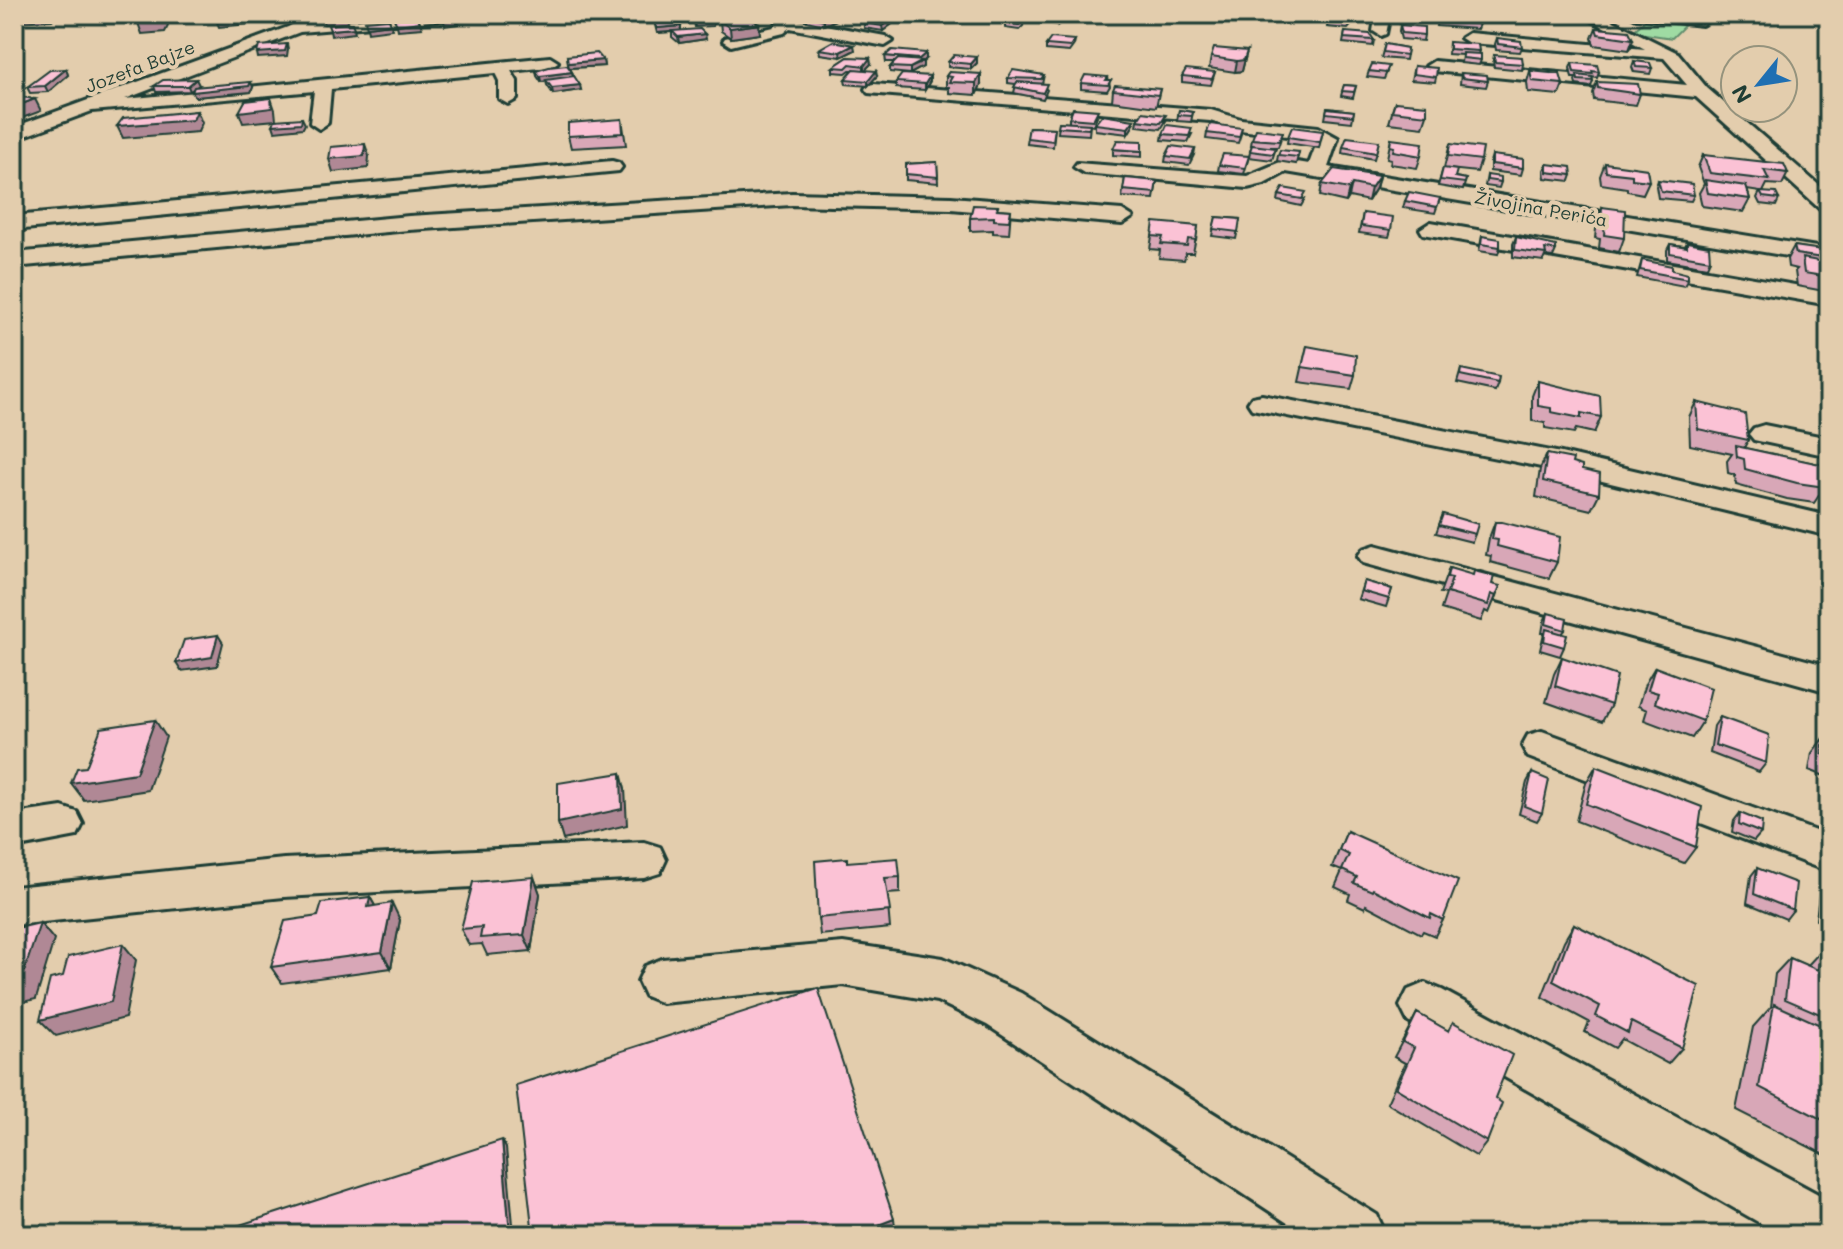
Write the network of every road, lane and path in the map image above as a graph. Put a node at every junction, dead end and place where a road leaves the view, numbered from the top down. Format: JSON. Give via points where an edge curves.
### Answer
{"nodes":[{"id":1,"x":323,"y":14,"type":"edge"},
{"id":2,"x":466,"y":14,"type":"edge"},
{"id":3,"x":1383,"y":14,"type":"edge"},
{"id":4,"x":1587,"y":14,"type":"edge"},
{"id":5,"x":1636,"y":14,"type":"edge"},
{"id":6,"x":1707,"y":17,"type":"edge"},
{"id":7,"x":782,"y":19,"type":"edge"},
{"id":8,"x":293,"y":30,"type":"junction"},
{"id":9,"x":1381,"y":31,"type":"dead end"},
{"id":10,"x":1469,"y":38,"type":"dead end"},
{"id":11,"x":731,"y":41,"type":"edge"},
{"id":12,"x":885,"y":41,"type":"dead end"},
{"id":13,"x":1679,"y":47,"type":"junction"},
{"id":14,"x":550,"y":62,"type":"dead end"},
{"id":15,"x":1434,"y":66,"type":"edge"},
{"id":16,"x":500,"y":67,"type":"junction"},
{"id":17,"x":869,"y":82,"type":"edge"},
{"id":18,"x":323,"y":85,"type":"junction"},
{"id":19,"x":1701,"y":92,"type":"junction"},
{"id":20,"x":508,"y":99,"type":"dead end"},
{"id":21,"x":89,"y":106,"type":"junction"},
{"id":22,"x":319,"y":123,"type":"dead end"},
{"id":23,"x":14,"y":134,"type":"edge"},
{"id":24,"x":612,"y":167,"type":"dead end"},
{"id":25,"x":1084,"y":167,"type":"dead end"},
{"id":26,"x":1308,"y":169,"type":"junction"},
{"id":27,"x":1829,"y":205,"type":"edge"},
{"id":28,"x":1122,"y":217,"type":"dead end"},
{"id":29,"x":14,"y":223,"type":"edge"},
{"id":30,"x":1431,"y":229,"type":"dead end"},
{"id":31,"x":1829,"y":256,"type":"edge"},
{"id":32,"x":14,"y":260,"type":"edge"},
{"id":33,"x":1829,"y":298,"type":"edge"},
{"id":34,"x":1262,"y":403,"type":"dead end"},
{"id":35,"x":1764,"y":434,"type":"dead end"},
{"id":36,"x":1829,"y":447,"type":"edge"},
{"id":37,"x":1829,"y":526,"type":"edge"},
{"id":38,"x":1375,"y":556,"type":"dead end"},
{"id":39,"x":1829,"y":679,"type":"edge"},
{"id":40,"x":1542,"y":746,"type":"dead end"},
{"id":41,"x":62,"y":824,"type":"dead end"},
{"id":42,"x":14,"y":831,"type":"edge"},
{"id":43,"x":1829,"y":854,"type":"edge"},
{"id":44,"x":644,"y":860,"type":"dead end"},
{"id":45,"x":14,"y":906,"type":"edge"},
{"id":46,"x":662,"y":981,"type":"dead end"},
{"id":47,"x":1425,"y":1006,"type":"dead end"},
{"id":48,"x":1829,"y":1231,"type":"edge"},
{"id":49,"x":1357,"y":1235,"type":"edge"}],
"edges":[{"from":1,"to":8,"type":"street","name":"Jozefa Bajze"},
{"from":2,"to":8,"type":"street"},
{"from":3,"to":9,"type":"street"},
{"from":4,"to":13,"type":"street"},
{"from":5,"to":6,"type":"street"},
{"from":6,"to":13,"type":"street"},
{"from":7,"to":11,"type":"street","via":[[779,30]]},
{"from":7,"to":12,"type":"street"},
{"from":8,"to":21,"type":"street","name":"Jozefa Bajze"},
{"from":10,"to":13,"type":"street"},
{"from":13,"to":19,"type":"street"},
{"from":14,"to":16,"type":"street"},
{"from":15,"to":19,"type":"street"},
{"from":16,"to":18,"type":"street"},
{"from":16,"to":20,"type":"street","via":[[508,81]]},
{"from":17,"to":26,"type":"street","via":[[1211,116],[1325,135],[1328,138]]},
{"from":18,"to":21,"type":"street"},
{"from":18,"to":22,"type":"street"},
{"from":19,"to":27,"type":"street"},
{"from":21,"to":23,"type":"street","name":"Jozefa Bajze"},
{"from":24,"to":29,"type":"street"},
{"from":25,"to":26,"type":"street","via":[[1247,182],[1276,168]]},
{"from":26,"to":31,"type":"street","name":"Živojina Perića"},
{"from":28,"to":32,"type":"street","via":[[951,203],[792,199],[409,223]]},
{"from":30,"to":33,"type":"street"},
{"from":34,"to":37,"type":"street","via":[[1561,462]]},
{"from":35,"to":36,"type":"street"},
{"from":38,"to":39,"type":"street"},
{"from":40,"to":43,"type":"street"},
{"from":41,"to":42,"type":"street"},
{"from":44,"to":45,"type":"street","via":[[284,878]]},
{"from":46,"to":49,"type":"street","via":[[843,964],[943,980],[1004,1009]]},
{"from":47,"to":48,"type":"street"}]}
